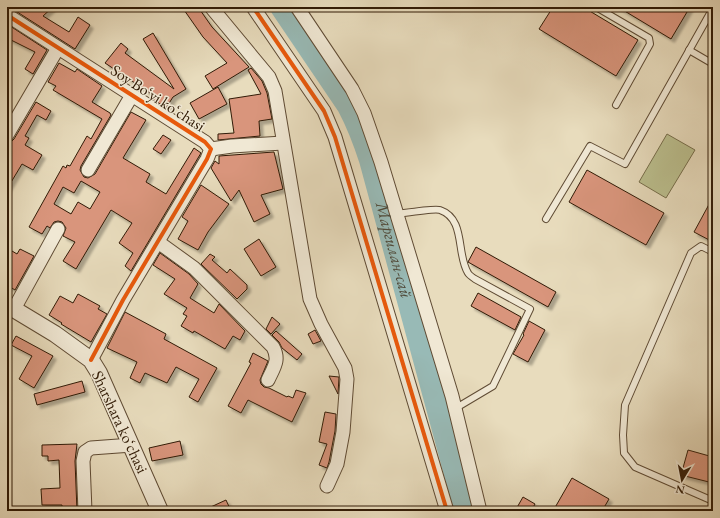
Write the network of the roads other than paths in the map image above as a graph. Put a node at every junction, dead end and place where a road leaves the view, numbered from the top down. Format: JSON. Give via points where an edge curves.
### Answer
{"nodes":[{"id":1,"x":211,"y":7,"type":"edge"},
{"id":2,"x":253,"y":7,"type":"edge"},
{"id":3,"x":296,"y":7,"type":"edge"},
{"id":4,"x":596,"y":7,"type":"edge"},
{"id":5,"x":713,"y":8,"type":"edge"},
{"id":6,"x":7,"y":15,"type":"edge"},
{"id":7,"x":58,"y":48,"type":"junction"},
{"id":8,"x":689,"y":50,"type":"junction"},
{"id":9,"x":713,"y":64,"type":"edge"},
{"id":10,"x":132,"y":95,"type":"junction"},
{"id":11,"x":616,"y":105,"type":"dead end"},
{"id":12,"x":7,"y":135,"type":"edge"},
{"id":13,"x":283,"y":143,"type":"junction"},
{"id":14,"x":211,"y":149,"type":"junction"},
{"id":15,"x":88,"y":170,"type":"dead end"},
{"id":16,"x":397,"y":214,"type":"junction"},
{"id":17,"x":546,"y":219,"type":"dead end"},
{"id":18,"x":58,"y":229,"type":"dead end"},
{"id":19,"x":158,"y":242,"type":"junction"},
{"id":20,"x":713,"y":252,"type":"edge"},
{"id":21,"x":10,"y":307,"type":"edge"},
{"id":22,"x":91,"y":360,"type":"junction"},
{"id":23,"x":268,"y":380,"type":"dead end"},
{"id":24,"x":456,"y":408,"type":"junction"},
{"id":25,"x":132,"y":445,"type":"junction"},
{"id":26,"x":327,"y":486,"type":"dead end"},
{"id":27,"x":713,"y":502,"type":"edge"},
{"id":28,"x":85,"y":511,"type":"edge"},
{"id":29,"x":160,"y":511,"type":"edge"},
{"id":30,"x":447,"y":511,"type":"edge"},
{"id":31,"x":480,"y":511,"type":"edge"}],
"edges":[{"from":1,"to":13,"type":"street","via":[[269,77],[275,91]]},
{"from":2,"to":30,"type":"street","via":[[324,111],[335,137]]},
{"from":3,"to":16,"type":"street","via":[[352,89],[364,113]]},
{"from":4,"to":11,"type":"lane","via":[[649,38],[650,44]]},
{"from":5,"to":8,"type":"lane"},
{"from":6,"to":7,"type":"street","name":"Soy Boʻyi koʻchasi"},
{"from":7,"to":10,"type":"street","name":"Soy Boʻyi koʻchasi"},
{"from":7,"to":12,"type":"street"},
{"from":8,"to":9,"type":"lane"},
{"from":8,"to":17,"type":"lane","via":[[625,164],[590,146]]},
{"from":10,"to":14,"type":"street","name":"Soy Boʻyi koʻchasi","via":[[205,142]]},
{"from":10,"to":15,"type":"street"},
{"from":13,"to":14,"type":"street"},
{"from":13,"to":26,"type":"street","via":[[310,299],[345,368],[347,379],[343,432],[336,464]]},
{"from":14,"to":19,"type":"street","name":"Soy Boʻyi koʻchasi"},
{"from":16,"to":24,"type":"street"},
{"from":16,"to":24,"type":"lane","via":[[439,209],[450,216],[456,225],[468,274],[530,309],[493,386]]},
{"from":18,"to":21,"type":"street"},
{"from":19,"to":22,"type":"street","name":"Soy Boʻyi koʻchasi"},
{"from":19,"to":23,"type":"street","via":[[194,268],[273,347],[277,355]]},
{"from":20,"to":27,"type":"lane","via":[[701,246],[691,253],[625,405],[623,435],[624,453],[635,467]]},
{"from":21,"to":22,"type":"street","name":"Sharshara koʻchasi","via":[[55,334]]},
{"from":22,"to":25,"type":"street","name":"Sharshara koʻchasi"},
{"from":24,"to":31,"type":"street"},
{"from":25,"to":28,"type":"street","via":[[91,448],[85,452]]},
{"from":25,"to":29,"type":"street","name":"Sharshara koʻchasi"}]}
